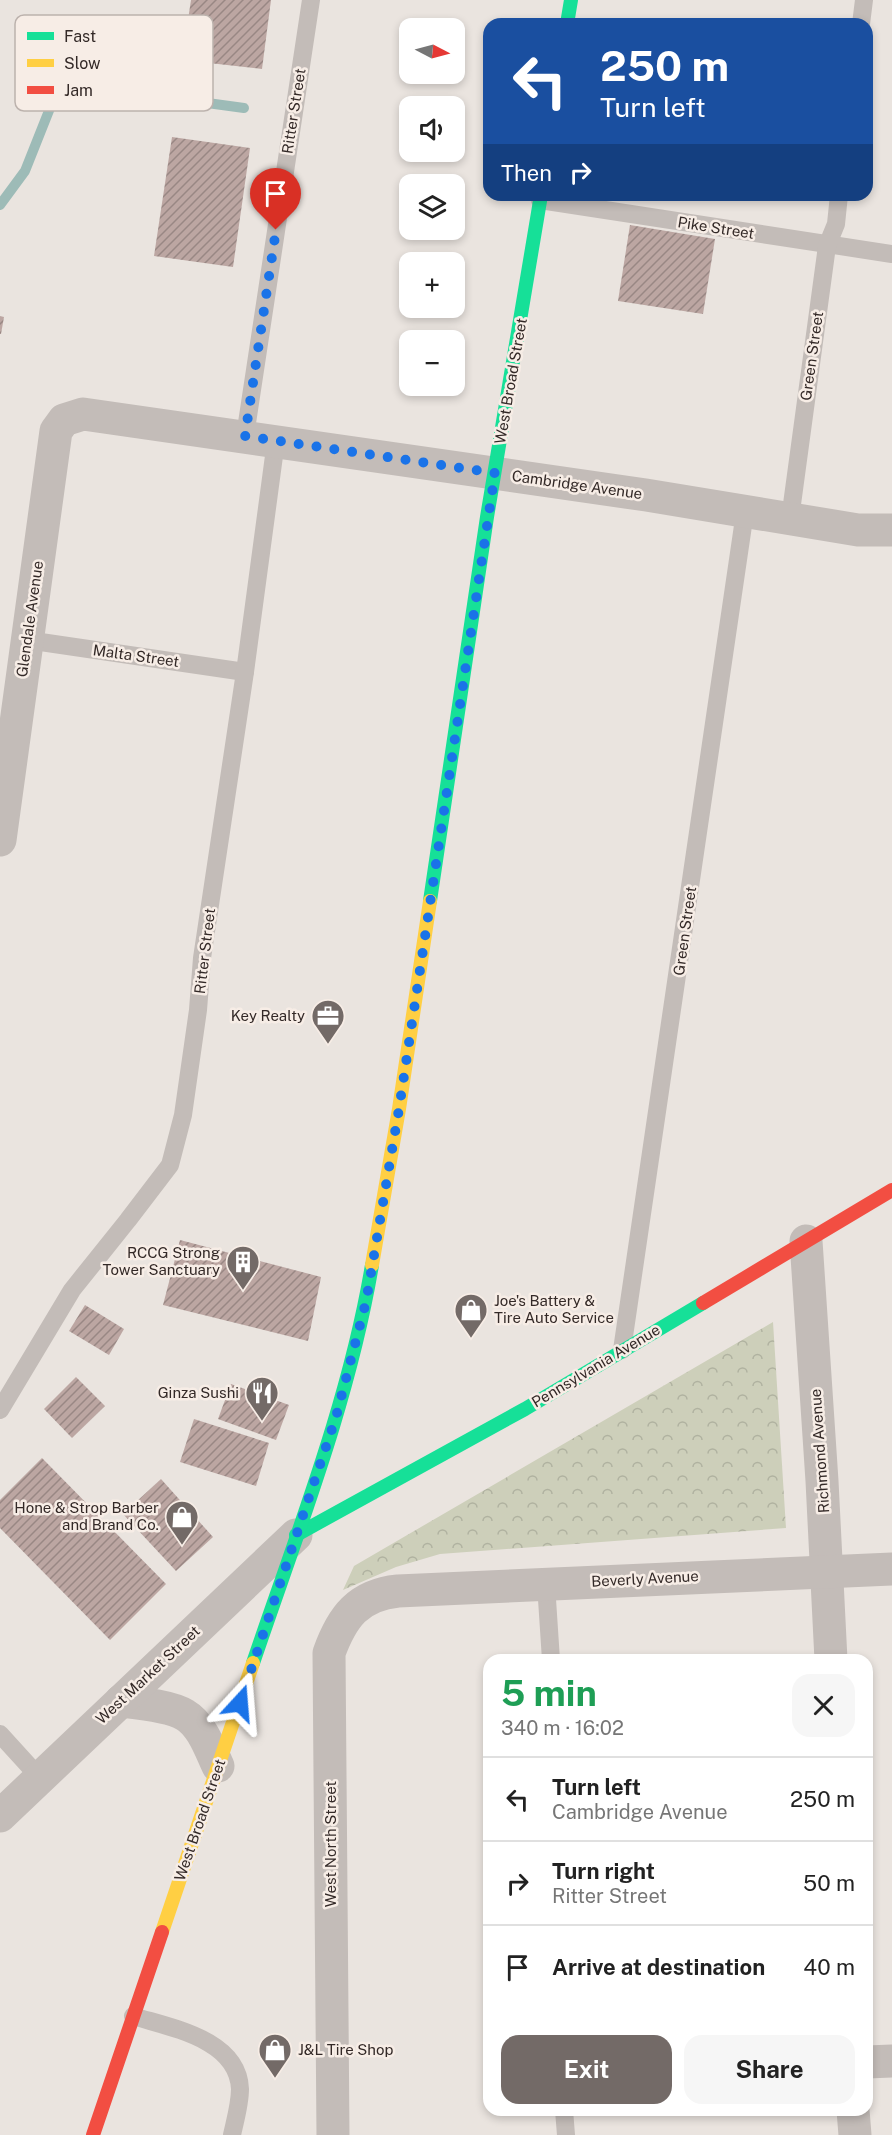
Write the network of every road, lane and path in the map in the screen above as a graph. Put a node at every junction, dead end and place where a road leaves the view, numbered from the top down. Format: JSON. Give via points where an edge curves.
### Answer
{"nodes":[{"id":1,"x":311,"y":0,"type":"edge"},
{"id":2,"x":571,"y":0,"type":"edge"},
{"id":3,"x":864,"y":0,"type":"edge"},
{"id":4,"x":568,"y":18,"type":"edge"},
{"id":5,"x":862,"y":18,"type":"edge"},
{"id":6,"x":540,"y":201,"type":"edge"},
{"id":7,"x":558,"y":201,"type":"edge"},
{"id":8,"x":838,"y":201,"type":"edge"},
{"id":9,"x":827,"y":246,"type":"junction"},
{"id":10,"x":892,"y":254,"type":"edge"},
{"id":11,"x":83,"y":414,"type":"joint"},
{"id":12,"x":261,"y":439,"type":"junction"},
{"id":13,"x":495,"y":473,"type":"junction"},
{"id":14,"x":746,"y":512,"type":"junction"},
{"id":15,"x":790,"y":519,"type":"junction"},
{"id":16,"x":889,"y":537,"type":"edge"},
{"id":17,"x":27,"y":640,"type":"junction"},
{"id":18,"x":245,"y":672,"type":"junction"},
{"id":19,"x":6,"y":751,"type":"edge"},
{"id":20,"x":0,"y":840,"type":"edge"},
{"id":21,"x":892,"y":1190,"type":"edge"},
{"id":22,"x":806,"y":1241,"type":"junction"},
{"id":23,"x":622,"y":1350,"type":"junction"},
{"id":24,"x":0,"y":1410,"type":"edge"},
{"id":25,"x":296,"y":1536,"type":"junction"},
{"id":26,"x":892,"y":1569,"type":"edge"},
{"id":27,"x":827,"y":1571,"type":"junction"},
{"id":28,"x":546,"y":1584,"type":"junction"},
{"id":29,"x":398,"y":1591,"type":"joint"},
{"id":30,"x":551,"y":1654,"type":"edge"},
{"id":31,"x":831,"y":1654,"type":"edge"},
{"id":32,"x":121,"y":1701,"type":"junction"},
{"id":33,"x":0,"y":1734,"type":"edge"},
{"id":34,"x":218,"y":1766,"type":"junction"},
{"id":35,"x":40,"y":1778,"type":"junction"},
{"id":36,"x":0,"y":1816,"type":"edge"},
{"id":37,"x":133,"y":2016,"type":"junction"},
{"id":38,"x":892,"y":2061,"type":"edge"},
{"id":39,"x":873,"y":2062,"type":"edge"},
{"id":40,"x":564,"y":2116,"type":"edge"},
{"id":41,"x":853,"y":2116,"type":"edge"},
{"id":42,"x":93,"y":2135,"type":"edge"},
{"id":43,"x":232,"y":2135,"type":"edge"},
{"id":44,"x":333,"y":2135,"type":"edge"},
{"id":45,"x":566,"y":2135,"type":"edge"},
{"id":46,"x":855,"y":2135,"type":"edge"}],
"edges":[{"from":1,"to":12,"type":"lane","name":"Ritter Street"},
{"from":2,"to":4,"type":"main road"},
{"from":3,"to":5,"type":"lane"},
{"from":6,"to":13,"type":"main road","name":"West Broad Street"},
{"from":7,"to":9,"type":"lane","name":"Pike Street"},
{"from":8,"to":9,"type":"lane","name":"Green Street","via":[[836,224]]},
{"from":9,"to":10,"type":"lane","name":"Pike Street"},
{"from":9,"to":15,"type":"lane","name":"Green Street"},
{"from":11,"to":12,"type":"street","name":"Cambridge Avenue"},
{"from":11,"to":17,"type":"street","name":"Glendale Avenue","via":[[64,420],[56,431]]},
{"from":12,"to":13,"type":"street","name":"Cambridge Avenue"},
{"from":12,"to":18,"type":"lane","name":"Ritter Street"},
{"from":13,"to":14,"type":"street","name":"Cambridge Avenue"},
{"from":13,"to":25,"type":"main road","name":"West Broad Street","via":[[366,1302],[336,1417]]},
{"from":14,"to":15,"type":"street","name":"Cambridge Avenue"},
{"from":14,"to":23,"type":"lane","name":"Green Street"},
{"from":15,"to":16,"type":"street","name":"Cambridge Avenue"},
{"from":17,"to":18,"type":"lane","name":"Malta Street"},
{"from":17,"to":19,"type":"street","name":"Glendale Avenue"},
{"from":18,"to":24,"type":"lane","name":"Ritter Street","via":[[202,958],[185,1103],[170,1165],[72,1290]]},
{"from":19,"to":20,"type":"street","name":"Glendale Avenue"},
{"from":21,"to":22,"type":"main road","name":"Pennsylvania Avenue"},
{"from":22,"to":23,"type":"main road","name":"Pennsylvania Avenue"},
{"from":22,"to":27,"type":"street","name":"Richmond Avenue"},
{"from":23,"to":25,"type":"main road","name":"Pennsylvania Avenue"},
{"from":25,"to":32,"type":"street","name":"West Market Street"},
{"from":25,"to":34,"type":"main road","name":"West Broad Street"},
{"from":26,"to":27,"type":"street","name":"Beverly Avenue"},
{"from":27,"to":28,"type":"street","name":"Beverly Avenue"},
{"from":27,"to":31,"type":"street","name":"Richmond Avenue"},
{"from":28,"to":29,"type":"street","name":"Beverly Avenue"},
{"from":28,"to":30,"type":"lane"},
{"from":29,"to":44,"type":"street","name":"West North Street","via":[[371,1598],[350,1613],[338,1628],[329,1653]]},
{"from":32,"to":34,"type":"street","via":[[185,1715],[203,1734]]},
{"from":32,"to":35,"type":"street","name":"West Market Street"},
{"from":33,"to":35,"type":"lane"},
{"from":34,"to":37,"type":"main road","name":"West Broad Street"},
{"from":35,"to":36,"type":"street","name":"West Market Street"},
{"from":37,"to":42,"type":"main road","name":"West Broad Street"},
{"from":37,"to":43,"type":"lane","via":[[217,2046],[233,2065],[240,2089]]},
{"from":38,"to":39,"type":"street"},
{"from":40,"to":45,"type":"lane"},
{"from":41,"to":46,"type":"street"}]}
